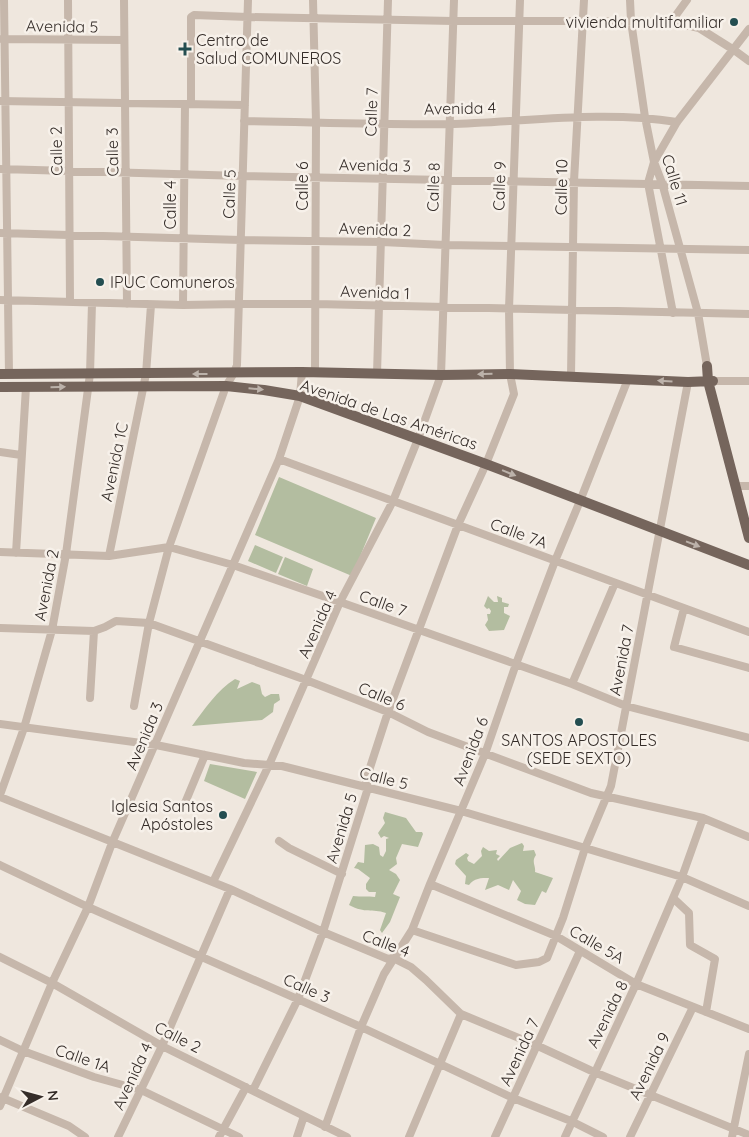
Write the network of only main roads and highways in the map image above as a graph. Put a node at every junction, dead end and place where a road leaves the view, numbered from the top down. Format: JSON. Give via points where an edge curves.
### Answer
{"nodes":[{"id":1,"x":707,"y":366,"type":"road end"},
{"id":2,"x":5,"y":374,"type":"edge"},
{"id":3,"x":711,"y":381,"type":"junction"},
{"id":4,"x":0,"y":387,"type":"edge"},
{"id":5,"x":744,"y":486,"type":"edge"},
{"id":6,"x":749,"y":520,"type":"edge"},
{"id":7,"x":749,"y":538,"type":"edge"},
{"id":8,"x":749,"y":565,"type":"edge"}],
"edges":[{"from":1,"to":3,"type":"main road"},
{"from":3,"to":2,"type":"main road","name":"Avenida de Las Américas","one_way":true,"via":[[315,372]]},
{"from":3,"to":5,"type":"main road"},
{"from":3,"to":7,"type":"main road"},
{"from":4,"to":8,"type":"main road","name":"Avenida de Las Américas","one_way":true,"via":[[226,386],[300,396]]},
{"from":5,"to":6,"type":"main road"}]}
